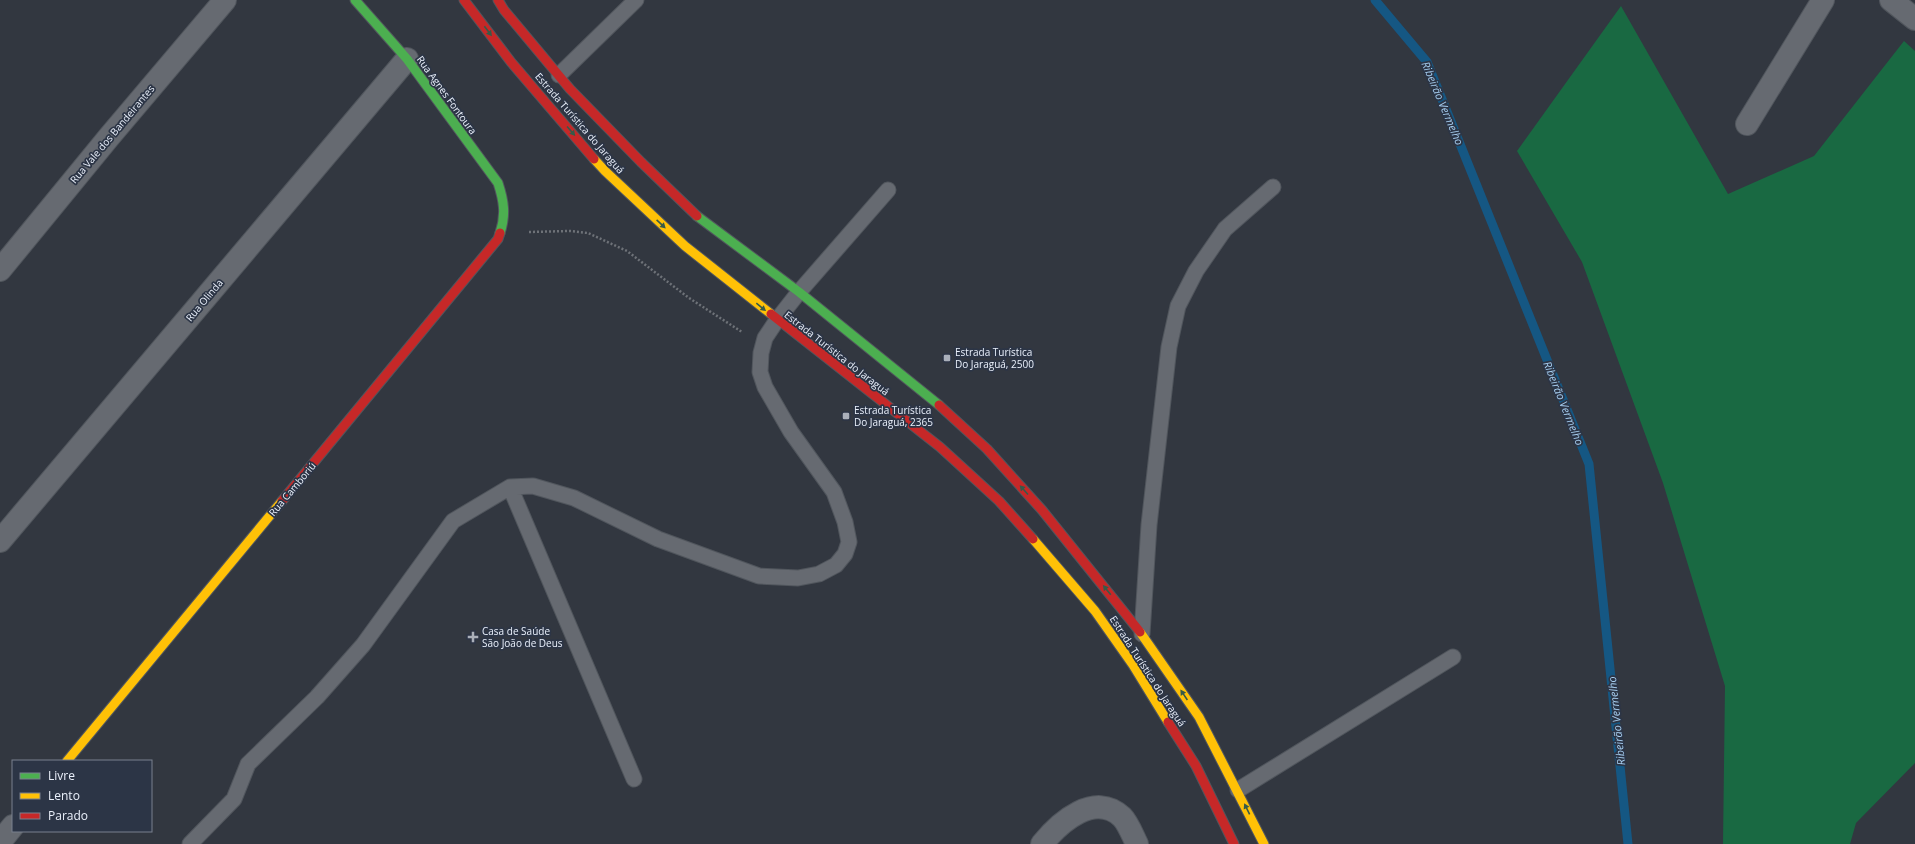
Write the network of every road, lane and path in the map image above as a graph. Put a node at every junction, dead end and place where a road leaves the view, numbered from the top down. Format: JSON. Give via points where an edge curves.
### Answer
{"nodes":[{"id":1,"x":225,"y":0,"type":"edge"},
{"id":2,"x":355,"y":0,"type":"edge"},
{"id":3,"x":464,"y":0,"type":"edge"},
{"id":4,"x":498,"y":0,"type":"edge"},
{"id":5,"x":636,"y":0,"type":"edge"},
{"id":6,"x":1823,"y":0,"type":"edge"},
{"id":7,"x":1891,"y":0,"type":"edge"},
{"id":8,"x":1915,"y":19,"type":"edge"},
{"id":9,"x":407,"y":59,"type":"junction"},
{"id":10,"x":558,"y":75,"type":"junction"},
{"id":11,"x":1747,"y":124,"type":"dead end"},
{"id":12,"x":1273,"y":187,"type":"dead end"},
{"id":13,"x":888,"y":190,"type":"dead end"},
{"id":14,"x":506,"y":211,"type":"joint"},
{"id":15,"x":501,"y":232,"type":"junction"},
{"id":16,"x":0,"y":270,"type":"edge"},
{"id":17,"x":799,"y":292,"type":"junction"},
{"id":18,"x":777,"y":320,"type":"junction"},
{"id":19,"x":762,"y":346,"type":"junction"},
{"id":20,"x":510,"y":487,"type":"junction"},
{"id":21,"x":0,"y":541,"type":"edge"},
{"id":22,"x":1142,"y":634,"type":"junction"},
{"id":23,"x":1453,"y":657,"type":"dead end"},
{"id":24,"x":68,"y":760,"type":"edge"},
{"id":25,"x":634,"y":779,"type":"dead end"},
{"id":26,"x":1238,"y":790,"type":"junction"},
{"id":27,"x":12,"y":827,"type":"edge"},
{"id":28,"x":0,"y":842,"type":"edge"},
{"id":29,"x":190,"y":844,"type":"edge"},
{"id":30,"x":1042,"y":844,"type":"edge"},
{"id":31,"x":1137,"y":844,"type":"edge"},
{"id":32,"x":1234,"y":844,"type":"edge"},
{"id":33,"x":1264,"y":844,"type":"edge"}],
"edges":[{"from":1,"to":16,"type":"street","name":"Rua Vale dos Bandeirantes"},
{"from":2,"to":9,"type":"main road","name":"Rua Agnes Fontoura"},
{"from":3,"to":18,"type":"main road","name":"Estrada Turística do Jaraguá","one_way":true,"via":[[511,62],[605,171],[685,246]]},
{"from":4,"to":10,"type":"main road","name":"Estrada Turística do Jaraguá"},
{"from":5,"to":10,"type":"lane"},
{"from":6,"to":11,"type":"street"},
{"from":7,"to":8,"type":"street"},
{"from":9,"to":14,"type":"main road","name":"Rua Agnes Fontoura","via":[[498,183],[505,200]]},
{"from":9,"to":21,"type":"street","name":"Rua Olinda"},
{"from":10,"to":17,"type":"main road","name":"Estrada Turística do Jaraguá","via":[[641,162],[705,223]]},
{"from":12,"to":22,"type":"lane","via":[[1225,229],[1196,270],[1178,306],[1169,347],[1149,525]]},
{"from":13,"to":17,"type":"lane"},
{"from":14,"to":15,"type":"main road","name":"Rua Camboriú"},
{"from":15,"to":19,"type":"path","via":[[570,231],[588,234],[627,251],[689,298]]},
{"from":15,"to":24,"type":"main road","name":"Rua Camboriú","via":[[494,245]]},
{"from":17,"to":18,"type":"lane"},
{"from":22,"to":17,"type":"main road","name":"Estrada Turística do Jaraguá","one_way":true,"via":[[1042,510],[987,450],[933,400]]},
{"from":18,"to":19,"type":"lane"},
{"from":18,"to":32,"type":"main road","name":"Estrada Turística do Jaraguá","via":[[940,447],[999,501],[1095,611],[1133,665],[1196,766]]},
{"from":19,"to":20,"type":"lane","via":[[760,372],[765,387],[791,432],[834,492],[845,522],[848,542],[844,554],[836,565],[819,574],[798,578],[759,576],[658,539],[574,498],[533,486]]},
{"from":20,"to":25,"type":"lane"},
{"from":20,"to":29,"type":"lane","via":[[453,521],[363,645],[317,697],[248,764],[234,799]]},
{"from":26,"to":22,"type":"main road","name":"Estrada Turística do Jaraguá","one_way":true,"via":[[1199,717]]},
{"from":23,"to":26,"type":"lane"},
{"from":33,"to":26,"type":"main road","name":"Estrada Turística do Jaraguá","one_way":true},
{"from":27,"to":28,"type":"street"},
{"from":30,"to":31,"type":"street","via":[[1073,815],[1094,806],[1110,809],[1123,818]]}]}
